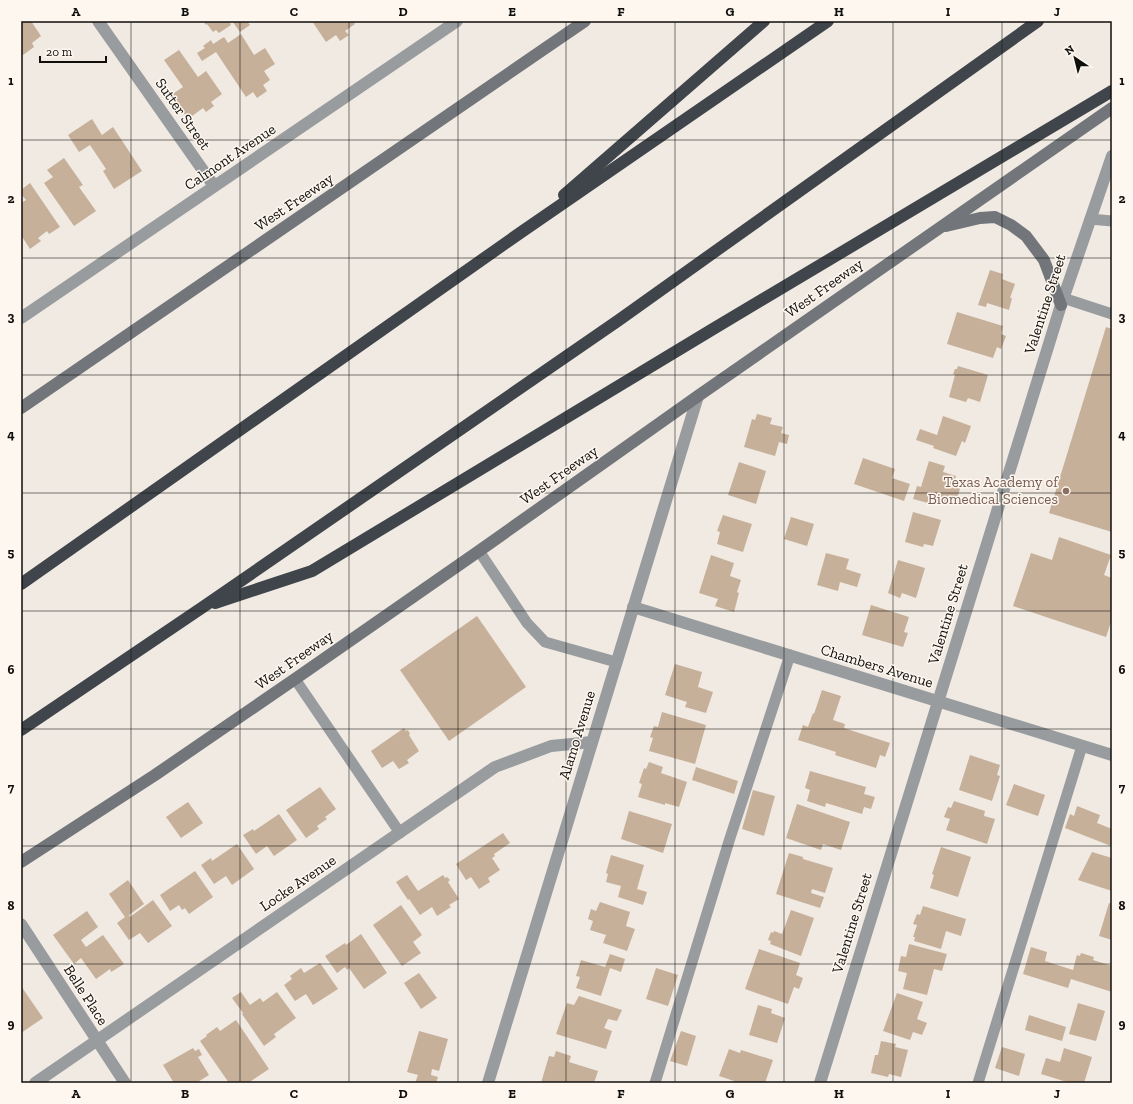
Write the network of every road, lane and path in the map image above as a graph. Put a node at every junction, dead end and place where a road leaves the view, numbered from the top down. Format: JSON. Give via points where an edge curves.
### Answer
{"nodes":[{"id":1,"x":98,"y":21,"type":"edge"},
{"id":2,"x":457,"y":21,"type":"edge"},
{"id":3,"x":585,"y":21,"type":"edge"},
{"id":4,"x":764,"y":21,"type":"edge"},
{"id":5,"x":828,"y":21,"type":"edge"},
{"id":6,"x":1038,"y":21,"type":"edge"},
{"id":7,"x":1112,"y":91,"type":"edge"},
{"id":8,"x":1112,"y":108,"type":"edge"},
{"id":9,"x":1112,"y":156,"type":"edge"},
{"id":10,"x":214,"y":186,"type":"junction"},
{"id":11,"x":1090,"y":219,"type":"junction"},
{"id":12,"x":1112,"y":222,"type":"edge"},
{"id":13,"x":939,"y":228,"type":"junction"},
{"id":14,"x":520,"y":233,"type":"junction"},
{"id":15,"x":1062,"y":301,"type":"junction"},
{"id":16,"x":1112,"y":314,"type":"edge"},
{"id":17,"x":21,"y":318,"type":"edge"},
{"id":18,"x":698,"y":396,"type":"junction"},
{"id":19,"x":21,"y":408,"type":"edge"},
{"id":20,"x":479,"y":551,"type":"junction"},
{"id":21,"x":21,"y":584,"type":"edge"},
{"id":22,"x":203,"y":607,"type":"junction"},
{"id":23,"x":633,"y":607,"type":"junction"},
{"id":24,"x":790,"y":655,"type":"junction"},
{"id":25,"x":616,"y":662,"type":"junction"},
{"id":26,"x":295,"y":679,"type":"junction"},
{"id":27,"x":938,"y":701,"type":"junction"},
{"id":28,"x":21,"y":730,"type":"edge"},
{"id":29,"x":592,"y":742,"type":"junction"},
{"id":30,"x":1082,"y":746,"type":"junction"},
{"id":31,"x":1112,"y":755,"type":"edge"},
{"id":32,"x":400,"y":833,"type":"junction"},
{"id":33,"x":21,"y":862,"type":"edge"},
{"id":34,"x":21,"y":924,"type":"edge"},
{"id":35,"x":97,"y":1040,"type":"junction"},
{"id":36,"x":35,"y":1083,"type":"edge"},
{"id":37,"x":125,"y":1083,"type":"edge"},
{"id":38,"x":488,"y":1083,"type":"edge"},
{"id":39,"x":655,"y":1083,"type":"edge"},
{"id":40,"x":820,"y":1083,"type":"edge"},
{"id":41,"x":978,"y":1083,"type":"edge"}],
"edges":[{"from":1,"to":10,"type":"street","name":"Sutter Street"},
{"from":2,"to":10,"type":"street","name":"Calmont Avenue"},
{"from":3,"to":19,"type":"main road","name":"West Freeway"},
{"from":4,"to":14,"type":"highway"},
{"from":5,"to":14,"type":"highway"},
{"from":6,"to":22,"type":"highway","via":[[619,320]]},
{"from":7,"to":22,"type":"highway","via":[[312,571]]},
{"from":8,"to":13,"type":"main road","name":"West Freeway"},
{"from":9,"to":11,"type":"street","name":"Valentine Street"},
{"from":10,"to":17,"type":"street","name":"Calmont Avenue"},
{"from":11,"to":12,"type":"lane"},
{"from":11,"to":15,"type":"street","name":"Valentine Street"},
{"from":13,"to":15,"type":"main road","via":[[995,217],[1011,225],[1026,236],[1044,260]]},
{"from":13,"to":18,"type":"main road","name":"West Freeway"},
{"from":14,"to":21,"type":"highway"},
{"from":15,"to":16,"type":"lane"},
{"from":15,"to":27,"type":"street","name":"Valentine Street"},
{"from":18,"to":20,"type":"main road","name":"West Freeway"},
{"from":18,"to":23,"type":"street","name":"Alamo Avenue"},
{"from":20,"to":25,"type":"lane","via":[[527,622],[545,642]]},
{"from":20,"to":26,"type":"main road","name":"West Freeway"},
{"from":22,"to":28,"type":"highway"},
{"from":23,"to":24,"type":"street","name":"Chambers Avenue"},
{"from":23,"to":25,"type":"street","name":"Alamo Avenue"},
{"from":24,"to":27,"type":"street","name":"Chambers Avenue"},
{"from":24,"to":39,"type":"lane"},
{"from":25,"to":29,"type":"street","name":"Alamo Avenue"},
{"from":26,"to":32,"type":"lane"},
{"from":26,"to":33,"type":"main road","name":"West Freeway","via":[[155,775]]},
{"from":27,"to":30,"type":"street","name":"Chambers Avenue"},
{"from":27,"to":40,"type":"street","name":"Valentine Street"},
{"from":29,"to":32,"type":"street","name":"Locke Avenue","via":[[551,746],[495,767]]},
{"from":29,"to":38,"type":"street","name":"Alamo Avenue"},
{"from":30,"to":31,"type":"street","name":"Chambers Avenue"},
{"from":30,"to":41,"type":"lane"},
{"from":32,"to":35,"type":"street","name":"Locke Avenue"},
{"from":34,"to":35,"type":"street","name":"Belle Place"},
{"from":35,"to":36,"type":"street","name":"Locke Avenue"},
{"from":35,"to":37,"type":"street","name":"Belle Place"}]}
